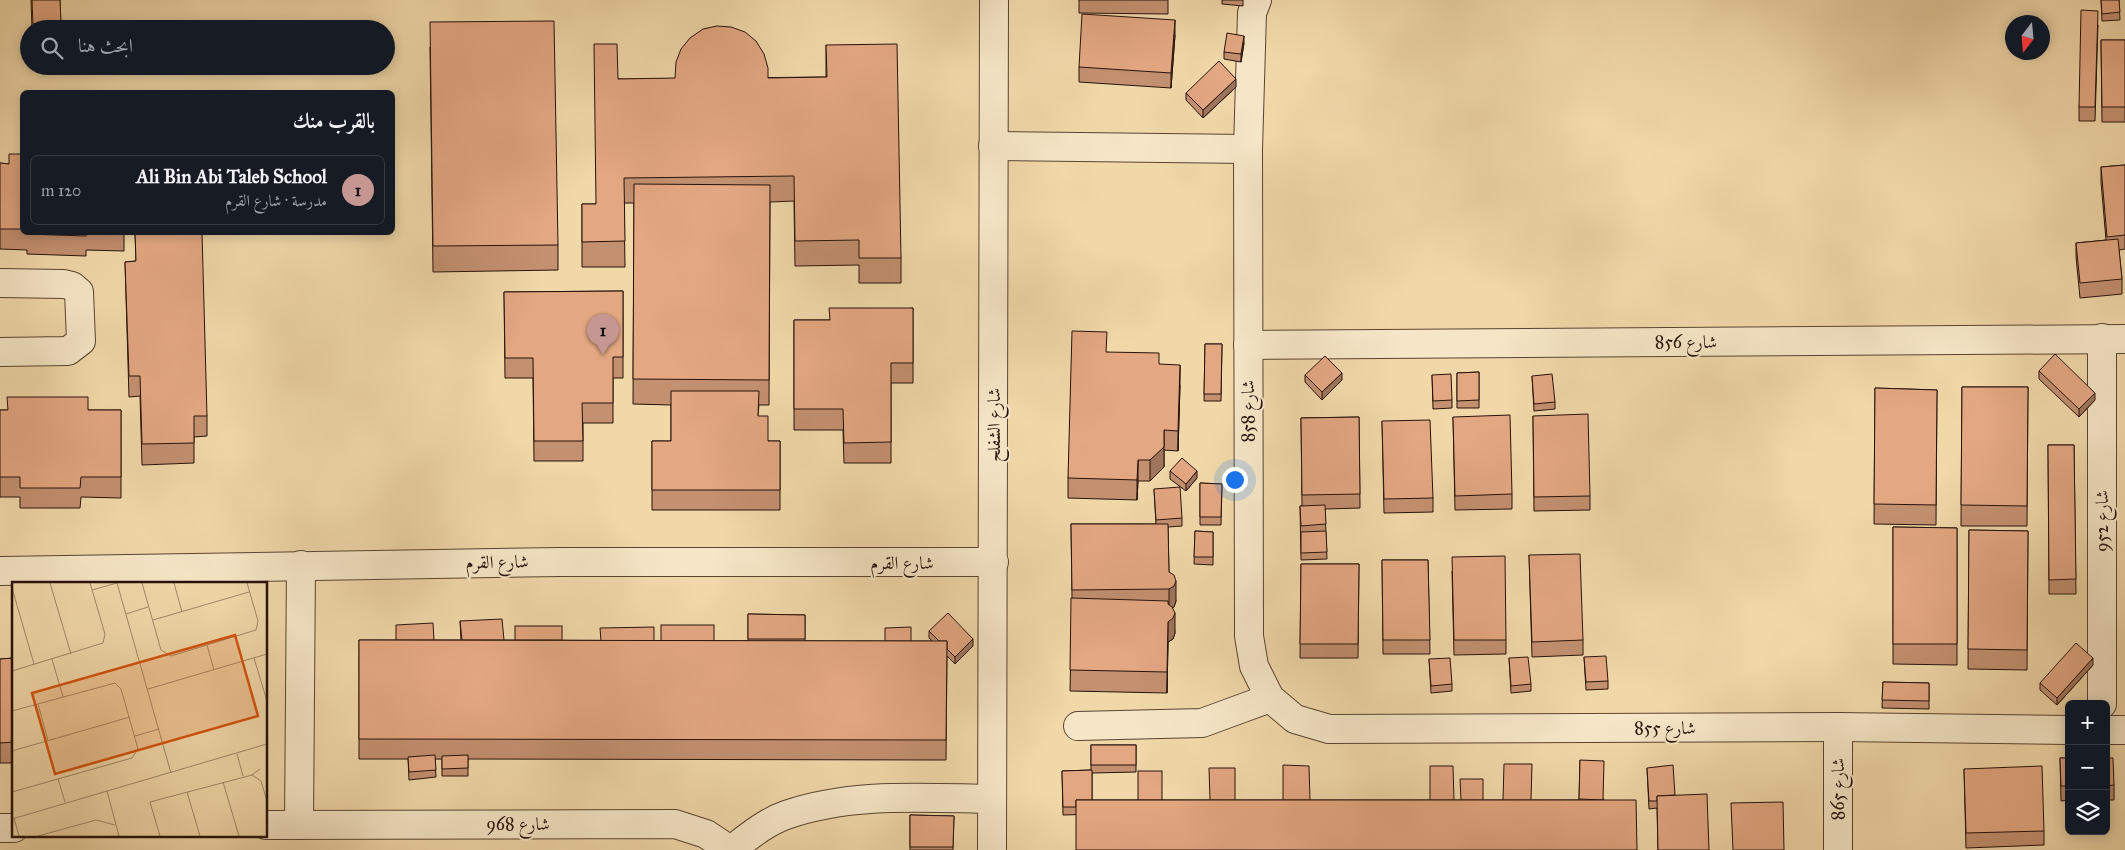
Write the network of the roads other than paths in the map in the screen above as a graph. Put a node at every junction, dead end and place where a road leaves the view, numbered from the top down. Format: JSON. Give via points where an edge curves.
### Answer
{"nodes":[{"id":1,"x":994,"y":0,"type":"edge"},
{"id":2,"x":1257,"y":0,"type":"edge"},
{"id":3,"x":993,"y":146,"type":"junction"},
{"id":4,"x":1248,"y":149,"type":"junction"},
{"id":5,"x":0,"y":282,"type":"edge"},
{"id":6,"x":2114,"y":338,"type":"edge"},
{"id":7,"x":1248,"y":345,"type":"junction"},
{"id":8,"x":0,"y":352,"type":"edge"},
{"id":9,"x":994,"y":562,"type":"junction"},
{"id":10,"x":302,"y":566,"type":"junction"},
{"id":11,"x":0,"y":570,"type":"edge"},
{"id":12,"x":1270,"y":698,"type":"junction"},
{"id":13,"x":2102,"y":700,"type":"edge"},
{"id":14,"x":1078,"y":726,"type":"dead end"},
{"id":15,"x":1838,"y":727,"type":"junction"},
{"id":16,"x":2065,"y":730,"type":"edge"},
{"id":17,"x":2110,"y":730,"type":"edge"},
{"id":18,"x":2125,"y":730,"type":"edge"},
{"id":19,"x":992,"y":798,"type":"junction"},
{"id":20,"x":268,"y":825,"type":"edge"},
{"id":21,"x":299,"y":825,"type":"junction"},
{"id":22,"x":731,"y":850,"type":"edge"},
{"id":23,"x":992,"y":850,"type":"edge"},
{"id":24,"x":1838,"y":850,"type":"edge"}],
"edges":[{"from":1,"to":3,"type":"street","name":"شارع الشفلح"},
{"from":2,"to":4,"type":"street","name":"شارع 858","via":[[1252,13]]},
{"from":3,"to":4,"type":"street"},
{"from":3,"to":9,"type":"street","name":"شارع الشفلح"},
{"from":4,"to":7,"type":"street","name":"شارع 858"},
{"from":5,"to":8,"type":"street","via":[[72,286],[79,292],[81,341],[68,351]]},
{"from":6,"to":7,"type":"street","name":"شارع 856"},
{"from":6,"to":13,"type":"street","name":"شارع 952"},
{"from":7,"to":12,"type":"street","name":"شارع 858","via":[[1249,636],[1254,666]]},
{"from":9,"to":10,"type":"street","name":"شارع القرم","via":[[559,562]]},
{"from":9,"to":19,"type":"street","name":"شارع الشفلح"},
{"from":10,"to":11,"type":"street","name":"شارع القرم"},
{"from":10,"to":21,"type":"street"},
{"from":12,"to":14,"type":"street","via":[[1202,723]]},
{"from":12,"to":15,"type":"street","name":"شارع 855","via":[[1294,719],[1330,729]]},
{"from":15,"to":16,"type":"street","name":"شارع 855"},
{"from":15,"to":24,"type":"street","name":"شارع 865"},
{"from":17,"to":18,"type":"street"},
{"from":19,"to":22,"type":"street","via":[[856,799],[785,815],[757,830]]},
{"from":19,"to":23,"type":"street","name":"شارع الشفلح"},
{"from":20,"to":21,"type":"street","name":"شارع 968"},
{"from":21,"to":22,"type":"street","name":"شارع 968","via":[[675,824],[706,834]]}]}
